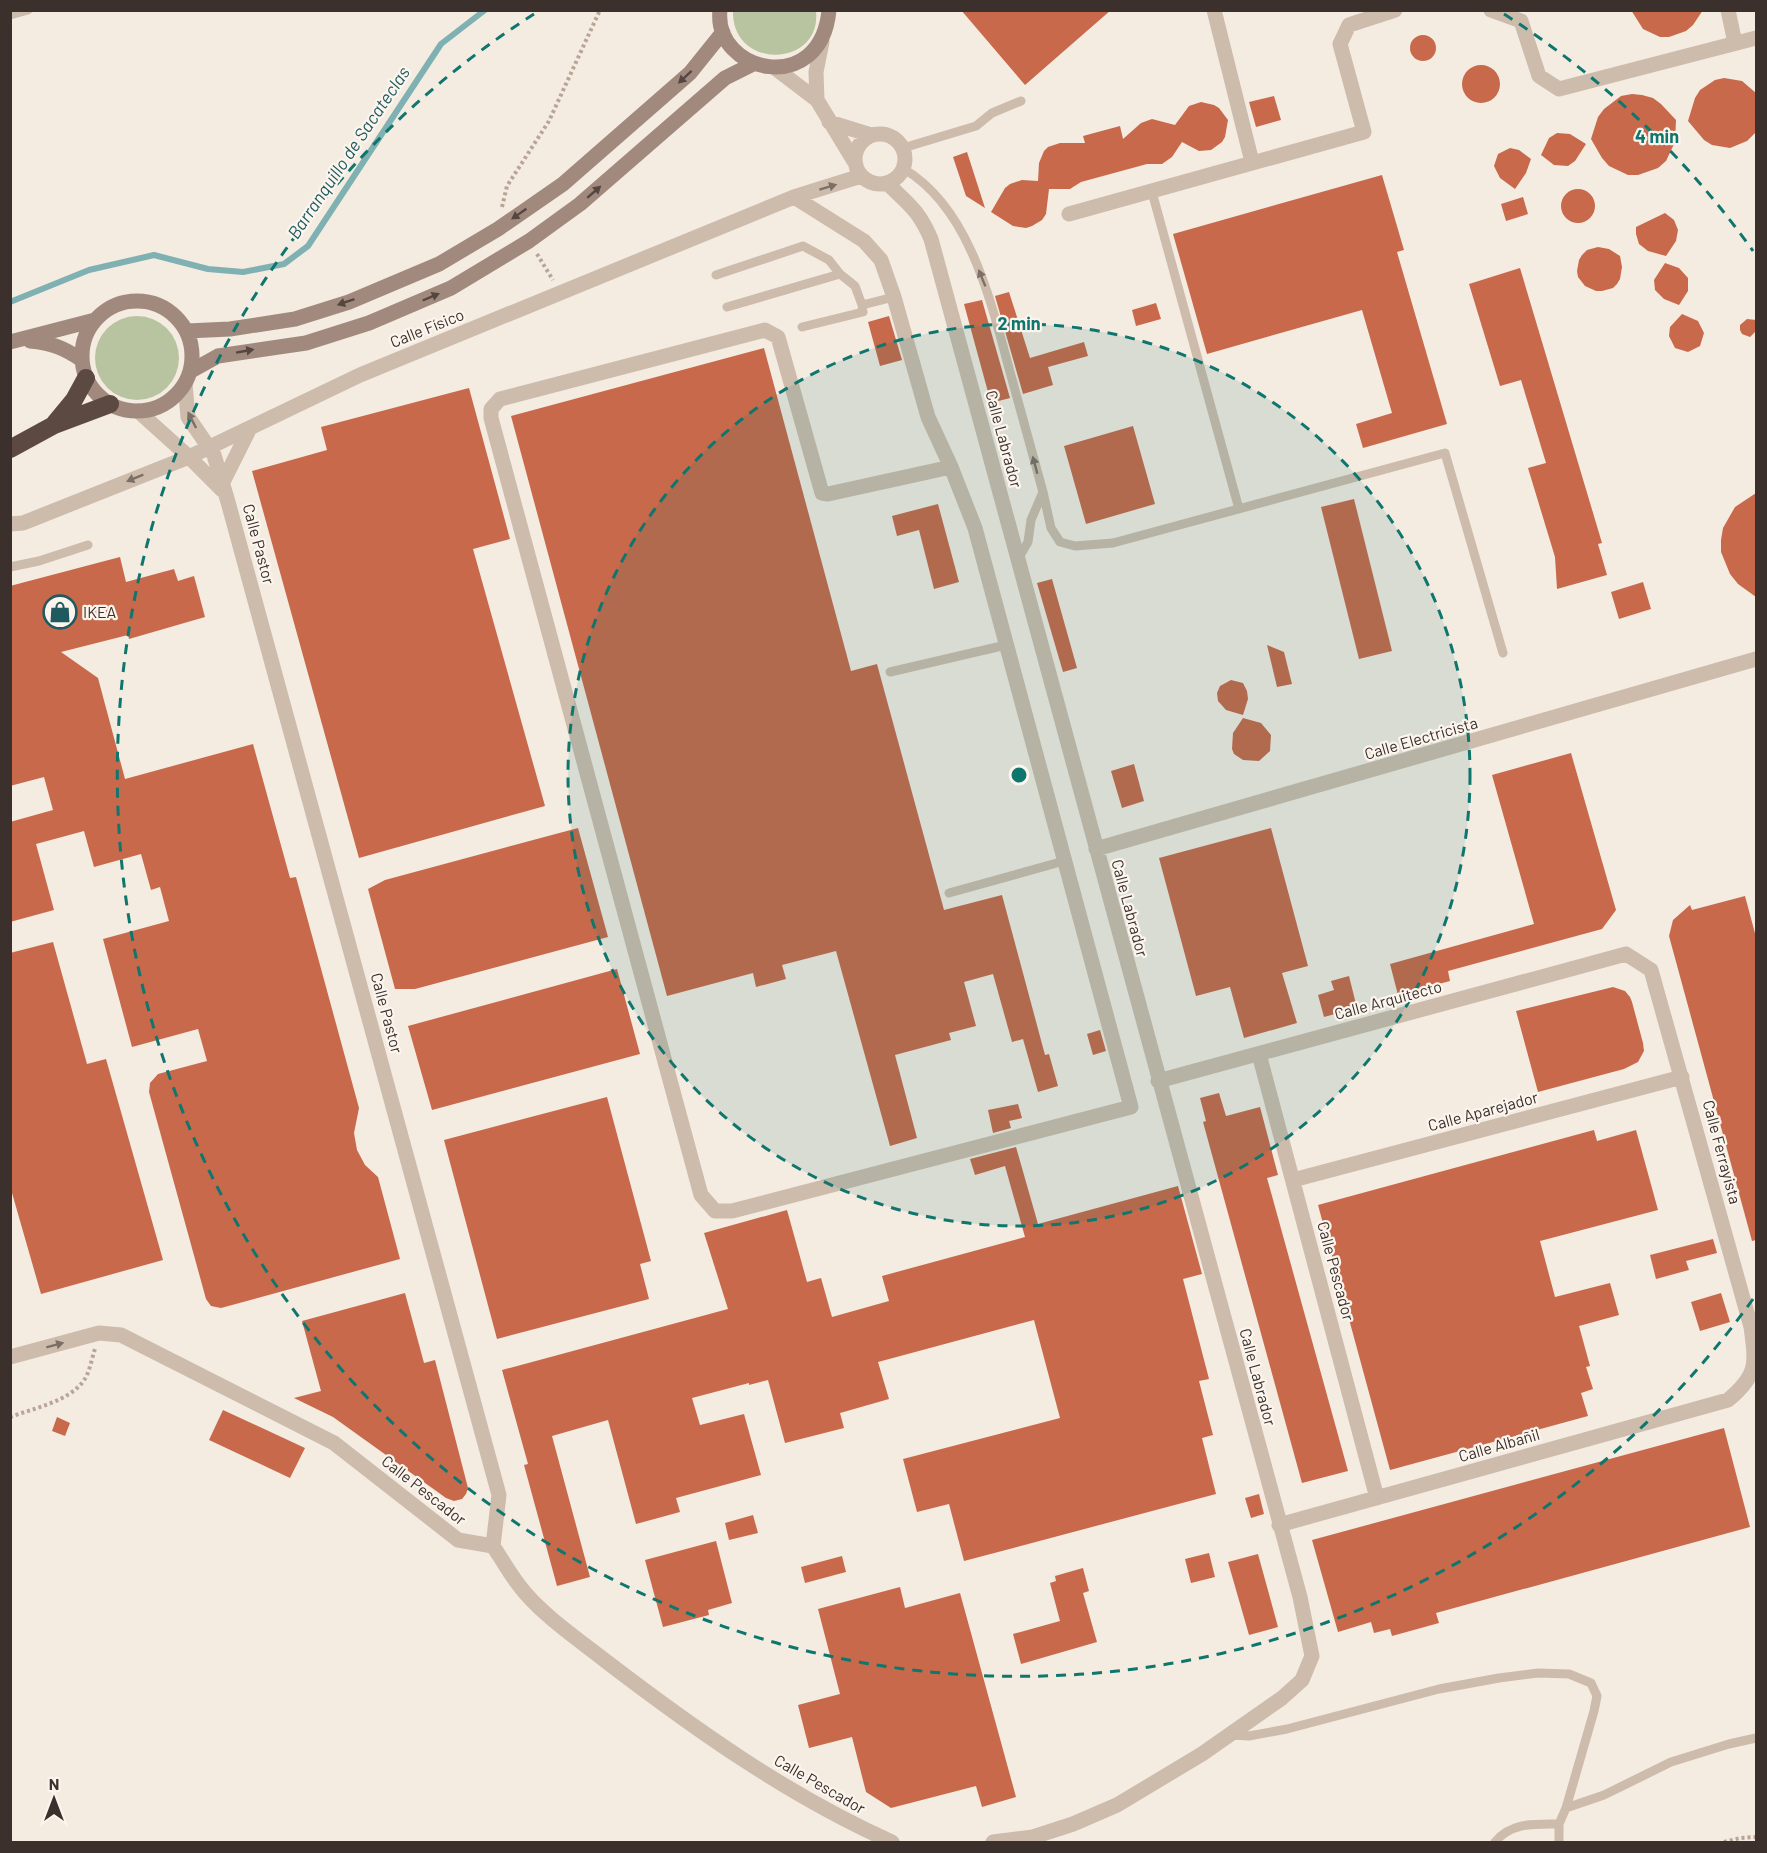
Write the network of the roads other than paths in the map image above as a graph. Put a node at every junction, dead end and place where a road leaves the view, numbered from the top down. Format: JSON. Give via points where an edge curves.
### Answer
{"nodes":[{"id":1,"x":28,"y":10,"type":"edge"},
{"id":2,"x":720,"y":10,"type":"edge"},
{"id":3,"x":1214,"y":10,"type":"edge"},
{"id":4,"x":1395,"y":10,"type":"edge"},
{"id":5,"x":1491,"y":10,"type":"edge"},
{"id":6,"x":1728,"y":10,"type":"edge"},
{"id":7,"x":829,"y":11,"type":"edge"},
{"id":8,"x":10,"y":15,"type":"edge"},
{"id":9,"x":723,"y":32,"type":"junction"},
{"id":10,"x":1756,"y":38,"type":"edge"},
{"id":11,"x":822,"y":42,"type":"junction"},
{"id":12,"x":1735,"y":43,"type":"junction"},
{"id":13,"x":753,"y":64,"type":"junction"},
{"id":14,"x":775,"y":68,"type":"junction"},
{"id":15,"x":817,"y":100,"type":"junction"},
{"id":16,"x":1021,"y":101,"type":"dead end"},
{"id":17,"x":829,"y":122,"type":"junction"},
{"id":18,"x":871,"y":135,"type":"junction"},
{"id":19,"x":903,"y":148,"type":"junction"},
{"id":20,"x":854,"y":161,"type":"junction"},
{"id":21,"x":1252,"y":162,"type":"junction"},
{"id":22,"x":904,"y":169,"type":"junction"},
{"id":23,"x":861,"y":176,"type":"junction"},
{"id":24,"x":887,"y":183,"type":"junction"},
{"id":25,"x":1152,"y":192,"type":"junction"},
{"id":26,"x":794,"y":197,"type":"junction"},
{"id":27,"x":1069,"y":214,"type":"dead end"},
{"id":28,"x":840,"y":274,"type":"junction"},
{"id":29,"x":716,"y":275,"type":"dead end"},
{"id":30,"x":894,"y":297,"type":"junction"},
{"id":31,"x":862,"y":305,"type":"junction"},
{"id":32,"x":727,"y":307,"type":"dead end"},
{"id":33,"x":95,"y":320,"type":"junction"},
{"id":34,"x":802,"y":327,"type":"dead end"},
{"id":35,"x":187,"y":331,"type":"junction"},
{"id":36,"x":13,"y":341,"type":"edge"},
{"id":37,"x":84,"y":369,"type":"junction"},
{"id":38,"x":188,"y":378,"type":"junction"},
{"id":39,"x":110,"y":404,"type":"junction"},
{"id":40,"x":138,"y":411,"type":"junction"},
{"id":41,"x":54,"y":425,"type":"junction"},
{"id":42,"x":250,"y":428,"type":"junction"},
{"id":43,"x":209,"y":447,"type":"junction"},
{"id":44,"x":10,"y":449,"type":"edge"},
{"id":45,"x":189,"y":457,"type":"junction"},
{"id":46,"x":951,"y":467,"type":"junction"},
{"id":47,"x":223,"y":488,"type":"junction"},
{"id":48,"x":1043,"y":492,"type":"junction"},
{"id":49,"x":1239,"y":509,"type":"junction"},
{"id":50,"x":10,"y":524,"type":"edge"},
{"id":51,"x":88,"y":545,"type":"dead end"},
{"id":52,"x":1018,"y":559,"type":"junction"},
{"id":53,"x":10,"y":567,"type":"edge"},
{"id":54,"x":1006,"y":645,"type":"junction"},
{"id":55,"x":1503,"y":653,"type":"dead end"},
{"id":56,"x":1756,"y":659,"type":"edge"},
{"id":57,"x":890,"y":672,"type":"dead end"},
{"id":58,"x":1096,"y":849,"type":"junction"},
{"id":59,"x":1064,"y":861,"type":"junction"},
{"id":60,"x":949,"y":893,"type":"dead end"},
{"id":61,"x":1626,"y":954,"type":"joint"},
{"id":62,"x":1259,"y":1054,"type":"junction"},
{"id":63,"x":1682,"y":1077,"type":"junction"},
{"id":64,"x":1158,"y":1081,"type":"junction"},
{"id":65,"x":1293,"y":1180,"type":"junction"},
{"id":66,"x":10,"y":1357,"type":"edge"},
{"id":67,"x":1728,"y":1400,"type":"joint"},
{"id":68,"x":1377,"y":1497,"type":"junction"},
{"id":69,"x":1279,"y":1525,"type":"junction"},
{"id":70,"x":493,"y":1546,"type":"junction"},
{"id":71,"x":1228,"y":1735,"type":"junction"},
{"id":72,"x":1756,"y":1738,"type":"edge"},
{"id":73,"x":1566,"y":1808,"type":"junction"},
{"id":74,"x":1559,"y":1824,"type":"junction"},
{"id":75,"x":892,"y":1842,"type":"edge"},
{"id":76,"x":993,"y":1842,"type":"edge"},
{"id":77,"x":1495,"y":1842,"type":"edge"},
{"id":78,"x":1559,"y":1842,"type":"edge"}],
"edges":[{"from":1,"to":8,"type":"lane"},
{"from":2,"to":9,"type":"street"},
{"from":3,"to":21,"type":"street"},
{"from":4,"to":21,"type":"street","via":[[1349,25],[1340,44],[1365,132]]},
{"from":5,"to":12,"type":"street","via":[[1521,21],[1539,76],[1558,89]]},
{"from":6,"to":12,"type":"street"},
{"from":7,"to":11,"type":"street"},
{"from":9,"to":13,"type":"street","via":[[735,51]]},
{"from":9,"to":35,"type":"street","one_way":true,"via":[[690,73],[564,184],[439,264],[349,302],[295,319]]},
{"from":10,"to":12,"type":"street"},
{"from":11,"to":14,"type":"street","via":[[798,63]]},
{"from":11,"to":15,"type":"street","via":[[816,72]]},
{"from":13,"to":14,"type":"street"},
{"from":38,"to":13,"type":"street","one_way":true,"via":[[218,356],[306,343],[369,323],[451,288],[529,241],[580,204],[725,78]]},
{"from":14,"to":15,"type":"street"},
{"from":15,"to":17,"type":"street"},
{"from":16,"to":19,"type":"lane","via":[[992,113],[976,126]]},
{"from":17,"to":18,"type":"street"},
{"from":17,"to":20,"type":"street"},
{"from":18,"to":19,"type":"street","via":[[888,135]]},
{"from":18,"to":20,"type":"street","via":[[858,145]]},
{"from":19,"to":22,"type":"street"},
{"from":20,"to":23,"type":"street"},
{"from":21,"to":25,"type":"street"},
{"from":22,"to":24,"type":"street"},
{"from":48,"to":22,"type":"lane","one_way":true,"via":[[990,298],[970,248],[944,205],[922,180]]},
{"from":23,"to":24,"type":"street","via":[[868,182]]},
{"from":26,"to":23,"type":"street","name":"Calle Físico","one_way":true},
{"from":24,"to":52,"type":"street","name":"Calle Labrador","via":[[911,204],[931,239]]},
{"from":25,"to":27,"type":"street"},
{"from":25,"to":49,"type":"lane"},
{"from":26,"to":30,"type":"street","via":[[864,241],[881,260]]},
{"from":26,"to":42,"type":"street","name":"Calle Físico","via":[[360,375]]},
{"from":28,"to":29,"type":"lane","via":[[829,260],[803,246]]},
{"from":28,"to":31,"type":"lane","via":[[855,286]]},
{"from":28,"to":32,"type":"lane"},
{"from":30,"to":31,"type":"lane"},
{"from":30,"to":46,"type":"street","via":[[928,417]]},
{"from":31,"to":34,"type":"lane","via":[[863,312]]},
{"from":33,"to":35,"type":"street","via":[[126,302],[144,301],[161,306]]},
{"from":33,"to":36,"type":"street"},
{"from":33,"to":37,"type":"street","via":[[83,346]]},
{"from":35,"to":38,"type":"street","via":[[192,351]]},
{"from":36,"to":37,"type":"street","via":[[50,343],[68,350]]},
{"from":37,"to":39,"type":"street","via":[[96,393]]},
{"from":37,"to":41,"type":"highway","via":[[74,400]]},
{"from":38,"to":40,"type":"street","via":[[166,403]]},
{"from":43,"to":38,"type":"street","name":"Calle Pastor","one_way":true,"via":[[188,417]]},
{"from":39,"to":40,"type":"street"},
{"from":39,"to":41,"type":"highway"},
{"from":40,"to":45,"type":"street","name":"Calle Pastor"},
{"from":41,"to":44,"type":"highway"},
{"from":42,"to":43,"type":"street","name":"Calle Físico"},
{"from":42,"to":47,"type":"street"},
{"from":43,"to":45,"type":"street","name":"Calle Físico"},
{"from":43,"to":47,"type":"street","name":"Calle Pastor"},
{"from":45,"to":47,"type":"street","name":"Calle Pastor"},
{"from":45,"to":50,"type":"street","name":"Calle Físico","one_way":true,"via":[[23,523]]},
{"from":46,"to":54,"type":"street","via":[[975,528]]},
{"from":46,"to":59,"type":"street","via":[[822,493],[778,337],[765,330],[500,399],[491,409],[490,418],[701,1195],[715,1210],[732,1211],[1131,1107]]},
{"from":47,"to":70,"type":"street","name":"Calle Pastor","via":[[500,1495]]},
{"from":48,"to":49,"type":"lane","via":[[1059,542],[1075,546],[1113,543]]},
{"from":48,"to":52,"type":"lane","via":[[1028,542]]},
{"from":49,"to":55,"type":"lane","via":[[1445,453]]},
{"from":51,"to":53,"type":"lane"},
{"from":52,"to":58,"type":"street","name":"Calle Labrador"},
{"from":54,"to":57,"type":"lane"},
{"from":54,"to":59,"type":"street"},
{"from":56,"to":58,"type":"street","name":"Calle Electricista"},
{"from":58,"to":64,"type":"street","name":"Calle Labrador"},
{"from":59,"to":60,"type":"lane"},
{"from":61,"to":62,"type":"street","name":"Calle Arquitecto"},
{"from":61,"to":63,"type":"street","name":"Calle Ferrayista","via":[[1651,970]]},
{"from":62,"to":64,"type":"street","name":"Calle Arquitecto"},
{"from":62,"to":65,"type":"street","name":"Calle Pescador"},
{"from":63,"to":65,"type":"street","name":"Calle Aparejador"},
{"from":63,"to":67,"type":"street","name":"Calle Ferrayista","via":[[1751,1327],[1755,1366],[1744,1386]]},
{"from":64,"to":69,"type":"street","name":"Calle Labrador"},
{"from":65,"to":68,"type":"street","name":"Calle Pescador"},
{"from":66,"to":70,"type":"street","name":"Calle Pescador","one_way":true,"via":[[99,1333],[121,1335],[334,1443],[458,1540]]},
{"from":67,"to":68,"type":"street","name":"Calle Albañil"},
{"from":68,"to":69,"type":"street","name":"Calle Albañil"},
{"from":69,"to":71,"type":"street","name":"Calle Labrador","via":[[1312,1656],[1302,1680]]},
{"from":70,"to":75,"type":"street","name":"Calle Pescador","via":[[518,1585],[557,1623],[627,1677],[747,1763],[855,1826]]},
{"from":71,"to":73,"type":"lane","via":[[1249,1736],[1287,1729],[1439,1689],[1499,1678],[1569,1674],[1591,1683],[1597,1696]]},
{"from":71,"to":76,"type":"street","via":[[1117,1805],[1033,1837]]},
{"from":72,"to":73,"type":"lane","via":[[1671,1762],[1604,1795]]},
{"from":73,"to":74,"type":"lane"},
{"from":74,"to":77,"type":"lane","via":[[1516,1827]]},
{"from":74,"to":78,"type":"lane"}]}
